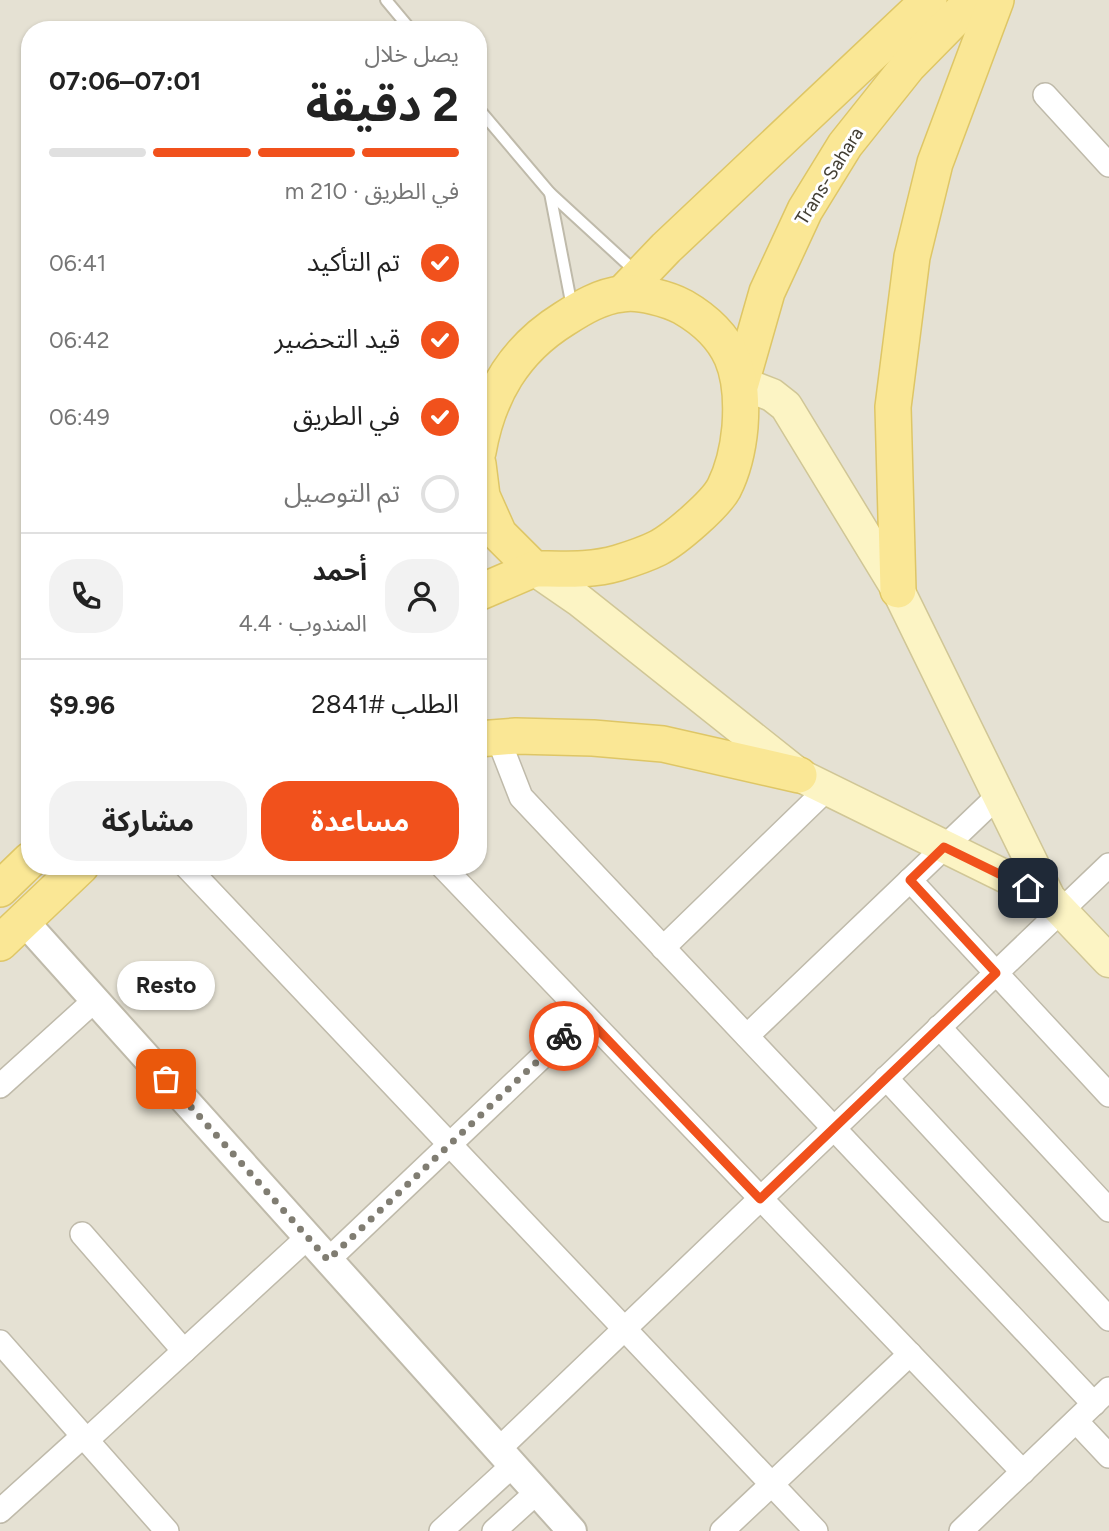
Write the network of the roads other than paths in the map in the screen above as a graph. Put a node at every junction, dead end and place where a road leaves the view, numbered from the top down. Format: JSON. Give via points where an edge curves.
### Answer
{"nodes":[{"id":1,"x":386,"y":0,"type":"edge"},
{"id":2,"x":929,"y":0,"type":"edge"},
{"id":3,"x":973,"y":0,"type":"edge"},
{"id":4,"x":996,"y":0,"type":"edge"},
{"id":5,"x":404,"y":21,"type":"edge"},
{"id":6,"x":1045,"y":95,"type":"dead end"},
{"id":7,"x":487,"y":118,"type":"edge"},
{"id":8,"x":1109,"y":165,"type":"edge"},
{"id":9,"x":550,"y":192,"type":"junction"},
{"id":10,"x":631,"y":284,"type":"junction"},
{"id":11,"x":573,"y":313,"type":"junction"},
{"id":12,"x":741,"y":383,"type":"junction"},
{"id":13,"x":487,"y":417,"type":"edge"},
{"id":14,"x":487,"y":507,"type":"edge"},
{"id":15,"x":534,"y":569,"type":"junction"},
{"id":16,"x":487,"y":589,"type":"edge"},
{"id":17,"x":898,"y":590,"type":"junction"},
{"id":18,"x":488,"y":738,"type":"edge"},
{"id":19,"x":813,"y":782,"type":"junction"},
{"id":20,"x":999,"y":795,"type":"junction"},
{"id":21,"x":944,"y":847,"type":"junction"},
{"id":22,"x":1109,"y":864,"type":"edge"},
{"id":23,"x":21,"y":869,"type":"edge"},
{"id":24,"x":72,"y":875,"type":"edge"},
{"id":25,"x":195,"y":875,"type":"edge"},
{"id":26,"x":451,"y":875,"type":"edge"},
{"id":27,"x":910,"y":880,"type":"junction"},
{"id":28,"x":0,"y":889,"type":"edge"},
{"id":29,"x":1055,"y":904,"type":"junction"},
{"id":30,"x":12,"y":932,"type":"edge"},
{"id":31,"x":663,"y":948,"type":"junction"},
{"id":32,"x":1109,"y":961,"type":"edge"},
{"id":33,"x":996,"y":973,"type":"junction"},
{"id":34,"x":95,"y":1000,"type":"junction"},
{"id":35,"x":585,"y":1016,"type":"junction"},
{"id":36,"x":939,"y":1027,"type":"junction"},
{"id":37,"x":747,"y":1037,"type":"junction"},
{"id":38,"x":886,"y":1078,"type":"junction"},
{"id":39,"x":0,"y":1086,"type":"edge"},
{"id":40,"x":1109,"y":1095,"type":"edge"},
{"id":41,"x":834,"y":1129,"type":"junction"},
{"id":42,"x":449,"y":1144,"type":"junction"},
{"id":43,"x":760,"y":1199,"type":"junction"},
{"id":44,"x":1109,"y":1210,"type":"edge"},
{"id":45,"x":82,"y":1234,"type":"dead end"},
{"id":46,"x":308,"y":1237,"type":"junction"},
{"id":47,"x":328,"y":1260,"type":"junction"},
{"id":48,"x":1109,"y":1319,"type":"edge"},
{"id":49,"x":624,"y":1329,"type":"junction"},
{"id":50,"x":0,"y":1342,"type":"edge"},
{"id":51,"x":184,"y":1351,"type":"junction"},
{"id":52,"x":910,"y":1354,"type":"junction"},
{"id":53,"x":1101,"y":1397,"type":"edge"},
{"id":54,"x":1076,"y":1421,"type":"junction"},
{"id":55,"x":85,"y":1438,"type":"junction"},
{"id":56,"x":1109,"y":1456,"type":"edge"},
{"id":57,"x":506,"y":1457,"type":"junction"},
{"id":58,"x":1023,"y":1472,"type":"junction"},
{"id":59,"x":772,"y":1484,"type":"junction"},
{"id":60,"x":537,"y":1492,"type":"junction"},
{"id":61,"x":0,"y":1511,"type":"edge"},
{"id":62,"x":167,"y":1531,"type":"edge"},
{"id":63,"x":441,"y":1531,"type":"edge"},
{"id":64,"x":494,"y":1531,"type":"edge"},
{"id":65,"x":572,"y":1531,"type":"edge"},
{"id":66,"x":722,"y":1531,"type":"edge"},
{"id":67,"x":816,"y":1531,"type":"edge"},
{"id":68,"x":961,"y":1531,"type":"edge"}],
"edges":[{"from":1,"to":5,"type":"lane"},
{"from":2,"to":10,"type":"main road"},
{"from":3,"to":12,"type":"main road","name":"Trans-Sahara","via":[[908,66],[845,145],[805,210],[767,292]]},
{"from":4,"to":17,"type":"main road","via":[[935,163],[912,257],[893,407]]},
{"from":6,"to":8,"type":"street"},
{"from":7,"to":9,"type":"lane"},
{"from":9,"to":10,"type":"lane"},
{"from":9,"to":11,"type":"lane"},
{"from":10,"to":11,"type":"main road"},
{"from":10,"to":12,"type":"main road","via":[[704,319],[730,351]]},
{"from":11,"to":13,"type":"main road","via":[[524,349],[509,369]]},
{"from":12,"to":15,"type":"main road","via":[[737,454],[723,490],[695,520],[658,548],[617,563],[579,570]]},
{"from":12,"to":17,"type":"main road","via":[[786,406]]},
{"from":14,"to":15,"type":"main road","via":[[499,534]]},
{"from":15,"to":16,"type":"main road"},
{"from":15,"to":19,"type":"main road"},
{"from":17,"to":20,"type":"main road"},
{"from":18,"to":19,"type":"main road","via":[[593,738],[663,744]]},
{"from":18,"to":31,"type":"street","via":[[522,797]]},
{"from":19,"to":21,"type":"main road"},
{"from":19,"to":31,"type":"street"},
{"from":20,"to":21,"type":"street"},
{"from":20,"to":29,"type":"main road"},
{"from":21,"to":27,"type":"street"},
{"from":21,"to":29,"type":"main road"},
{"from":22,"to":29,"type":"street"},
{"from":23,"to":28,"type":"main road"},
{"from":24,"to":30,"type":"main road"},
{"from":25,"to":42,"type":"street"},
{"from":26,"to":35,"type":"street"},
{"from":27,"to":33,"type":"street"},
{"from":27,"to":37,"type":"street"},
{"from":29,"to":32,"type":"main road"},
{"from":29,"to":33,"type":"street"},
{"from":30,"to":34,"type":"street"},
{"from":31,"to":37,"type":"street"},
{"from":33,"to":36,"type":"street"},
{"from":33,"to":40,"type":"street"},
{"from":34,"to":39,"type":"street"},
{"from":34,"to":46,"type":"street"},
{"from":35,"to":42,"type":"street"},
{"from":35,"to":43,"type":"street"},
{"from":36,"to":38,"type":"street"},
{"from":36,"to":44,"type":"street"},
{"from":37,"to":41,"type":"street"},
{"from":38,"to":41,"type":"street"},
{"from":38,"to":48,"type":"street"},
{"from":41,"to":43,"type":"street"},
{"from":41,"to":53,"type":"street"},
{"from":42,"to":47,"type":"street"},
{"from":42,"to":49,"type":"street"},
{"from":43,"to":49,"type":"street"},
{"from":43,"to":52,"type":"street"},
{"from":45,"to":51,"type":"street"},
{"from":46,"to":47,"type":"street"},
{"from":46,"to":51,"type":"street"},
{"from":47,"to":57,"type":"street"},
{"from":49,"to":57,"type":"street"},
{"from":49,"to":59,"type":"street"},
{"from":50,"to":55,"type":"street"},
{"from":51,"to":55,"type":"street"},
{"from":52,"to":58,"type":"street"},
{"from":52,"to":59,"type":"street"},
{"from":53,"to":54,"type":"street"},
{"from":54,"to":56,"type":"street"},
{"from":54,"to":58,"type":"street"},
{"from":55,"to":61,"type":"street"},
{"from":55,"to":62,"type":"street"},
{"from":57,"to":60,"type":"street"},
{"from":57,"to":63,"type":"street"},
{"from":58,"to":68,"type":"street"},
{"from":59,"to":66,"type":"street"},
{"from":59,"to":67,"type":"street"},
{"from":60,"to":64,"type":"street"},
{"from":60,"to":65,"type":"street"}]}
